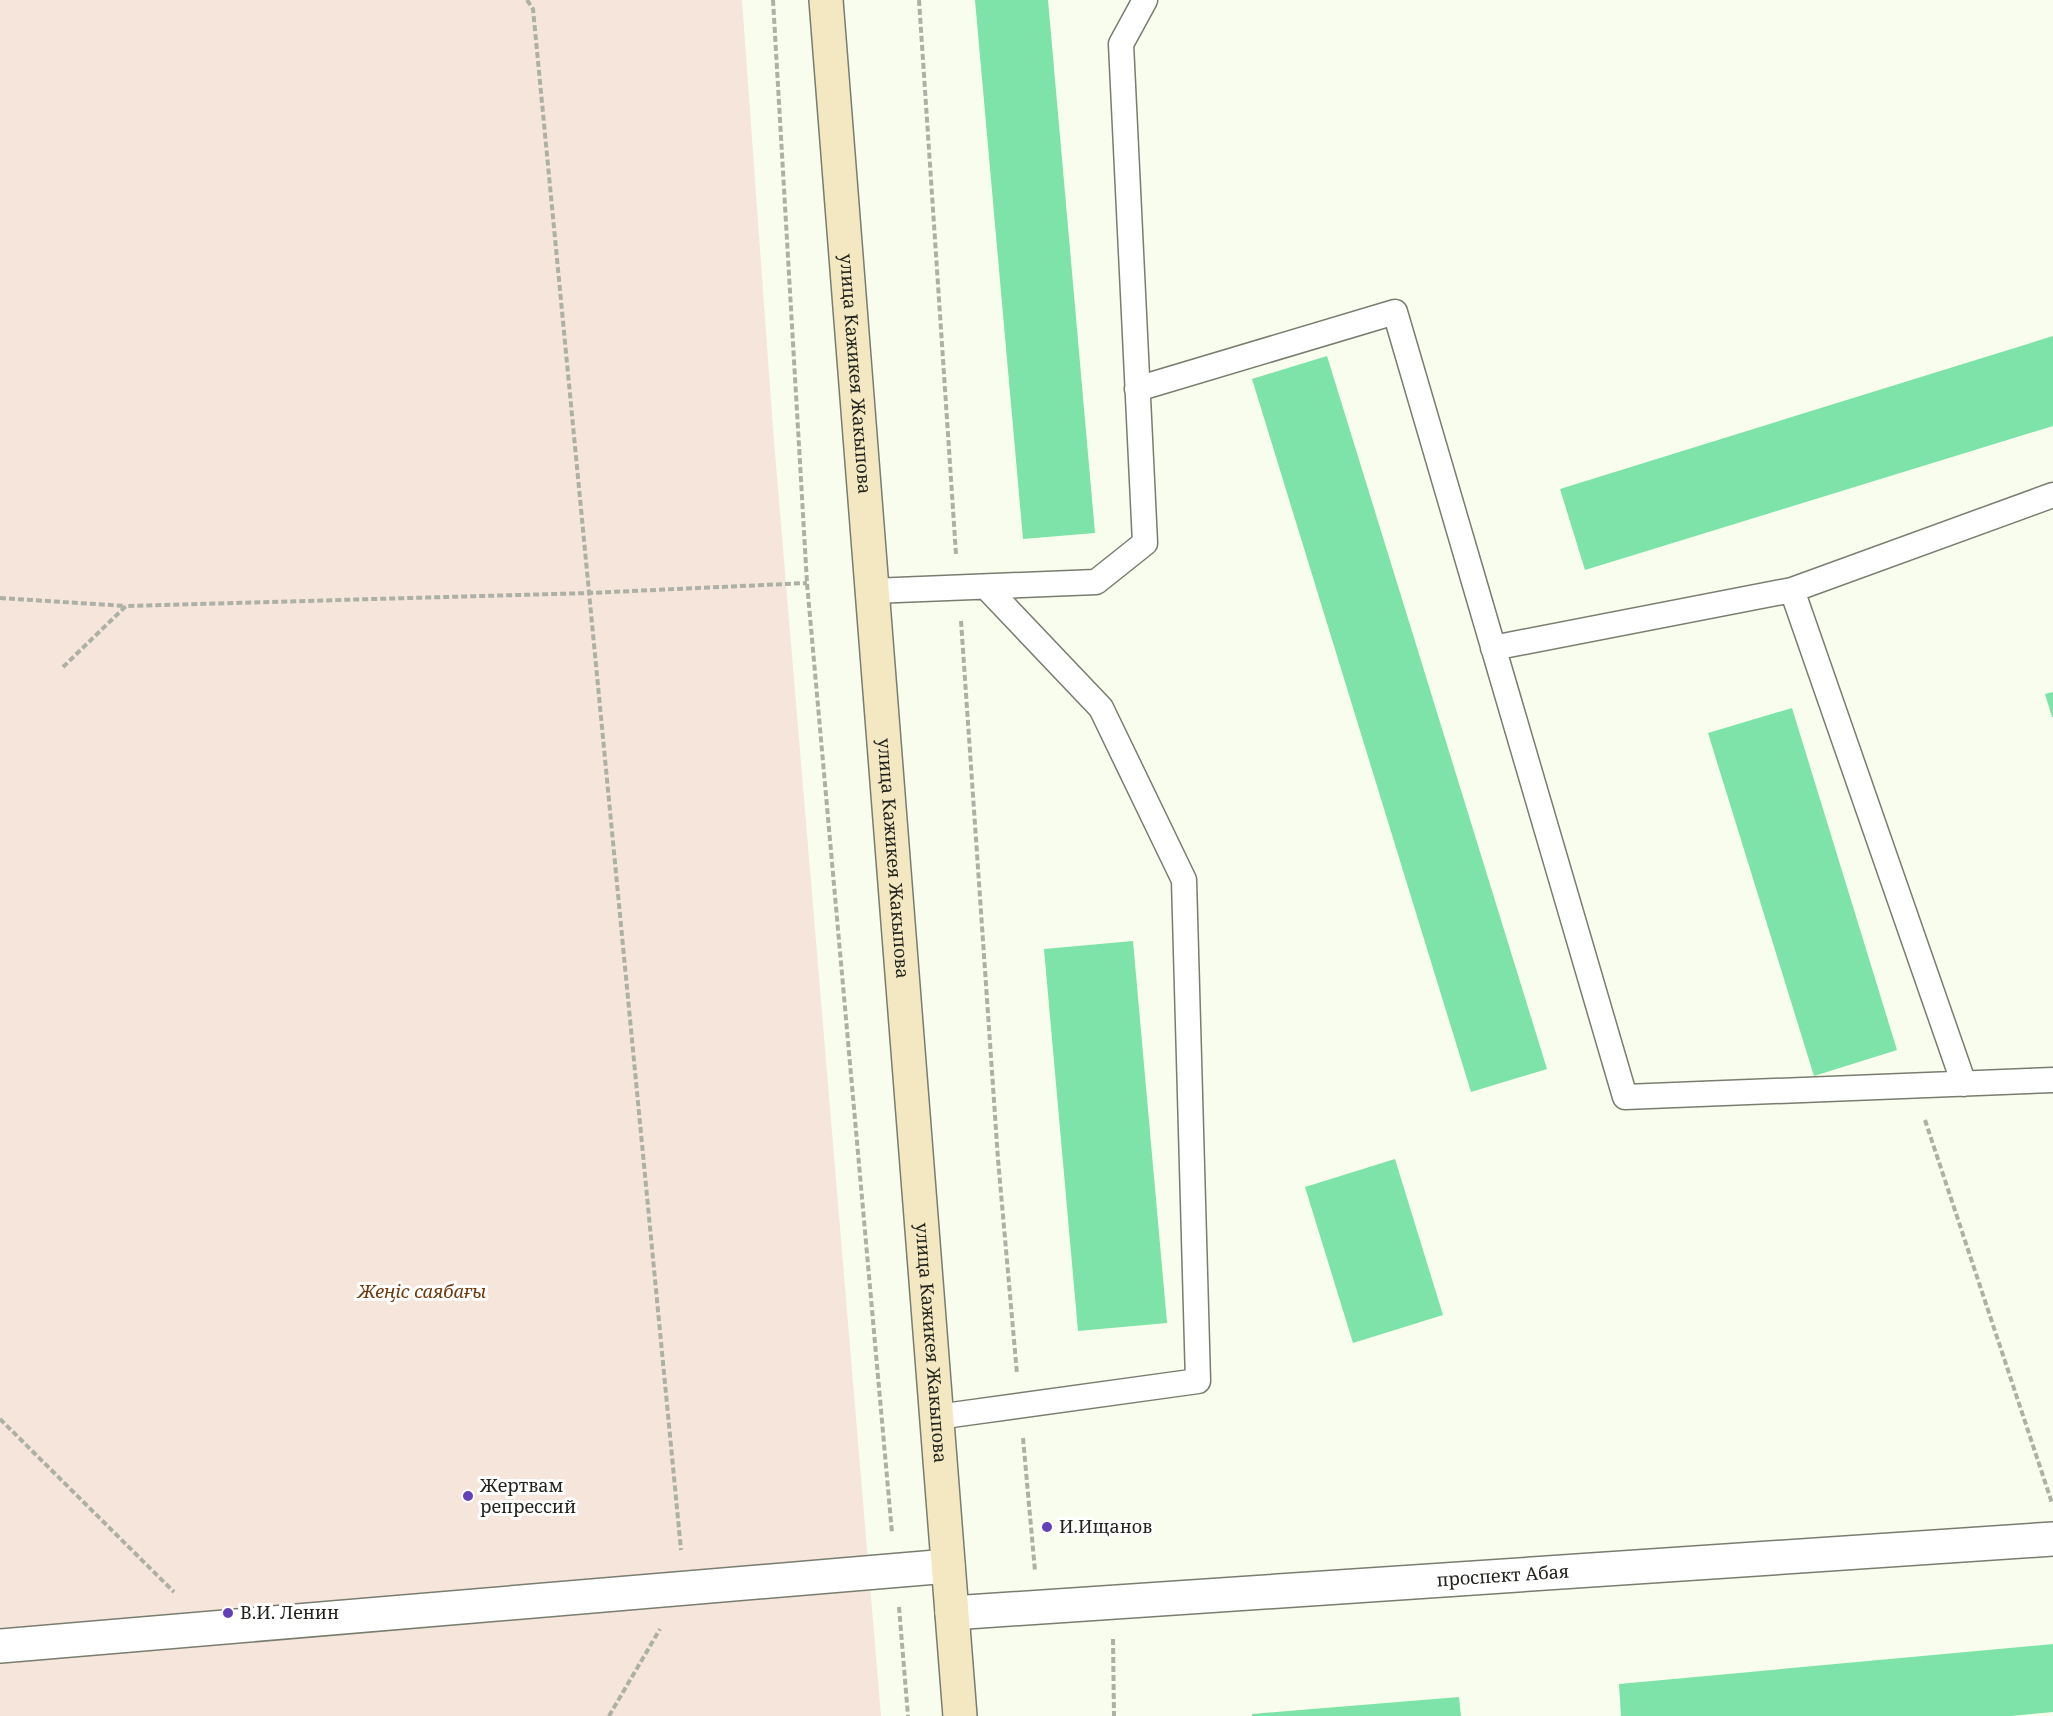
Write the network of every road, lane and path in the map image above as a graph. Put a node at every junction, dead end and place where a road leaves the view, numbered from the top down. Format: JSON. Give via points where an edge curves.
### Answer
{"nodes":[{"id":1,"x":527,"y":0,"type":"edge"},
{"id":2,"x":773,"y":0,"type":"edge"},
{"id":3,"x":826,"y":0,"type":"edge"},
{"id":4,"x":919,"y":0,"type":"edge"},
{"id":5,"x":1145,"y":0,"type":"edge"},
{"id":6,"x":1137,"y":389,"type":"junction"},
{"id":7,"x":2053,"y":495,"type":"edge"},
{"id":8,"x":807,"y":583,"type":"junction"},
{"id":9,"x":986,"y":587,"type":"junction"},
{"id":10,"x":959,"y":588,"type":"junction"},
{"id":11,"x":1792,"y":590,"type":"junction"},
{"id":12,"x":872,"y":591,"type":"junction"},
{"id":13,"x":589,"y":593,"type":"junction"},
{"id":14,"x":0,"y":598,"type":"edge"},
{"id":15,"x":126,"y":606,"type":"junction"},
{"id":16,"x":1493,"y":648,"type":"junction"},
{"id":17,"x":63,"y":667,"type":"dead end"},
{"id":18,"x":2053,"y":1080,"type":"edge"},
{"id":19,"x":1964,"y":1084,"type":"junction"},
{"id":20,"x":1914,"y":1086,"type":"junction"},
{"id":21,"x":1020,"y":1405,"type":"junction"},
{"id":22,"x":937,"y":1417,"type":"junction"},
{"id":23,"x":0,"y":1419,"type":"edge"},
{"id":24,"x":2053,"y":1506,"type":"edge"},
{"id":25,"x":2053,"y":1539,"type":"edge"},
{"id":26,"x":948,"y":1566,"type":"junction"},
{"id":27,"x":895,"y":1570,"type":"junction"},
{"id":28,"x":685,"y":1588,"type":"junction"},
{"id":29,"x":1113,"y":1603,"type":"junction"},
{"id":30,"x":1038,"y":1608,"type":"junction"},
{"id":31,"x":952,"y":1613,"type":"junction"},
{"id":32,"x":211,"y":1628,"type":"junction"},
{"id":33,"x":0,"y":1646,"type":"edge"},
{"id":34,"x":609,"y":1716,"type":"edge"},
{"id":35,"x":908,"y":1716,"type":"edge"},
{"id":36,"x":960,"y":1716,"type":"edge"},
{"id":37,"x":1114,"y":1716,"type":"edge"}],
"edges":[{"from":1,"to":13,"type":"path","via":[[533,9]]},
{"from":2,"to":8,"type":"path"},
{"from":3,"to":12,"type":"main road","name":"улица Кажикея Жакыпова"},
{"from":4,"to":10,"type":"path"},
{"from":5,"to":6,"type":"lane","via":[[1121,45]]},
{"from":6,"to":9,"type":"lane","via":[[1145,543],[1096,582]]},
{"from":6,"to":16,"type":"lane","via":[[1395,312]]},
{"from":7,"to":11,"type":"lane"},
{"from":8,"to":13,"type":"path"},
{"from":8,"to":27,"type":"path"},
{"from":9,"to":10,"type":"lane"},
{"from":9,"to":21,"type":"lane","via":[[1101,708],[1184,880],[1198,1381]]},
{"from":10,"to":12,"type":"lane"},
{"from":10,"to":21,"type":"path","via":[[998,1159]]},
{"from":11,"to":16,"type":"lane"},
{"from":11,"to":19,"type":"lane"},
{"from":12,"to":22,"type":"main road","name":"улица Кажикея Жакыпова"},
{"from":13,"to":15,"type":"path"},
{"from":13,"to":28,"type":"path"},
{"from":14,"to":15,"type":"path"},
{"from":15,"to":17,"type":"path"},
{"from":16,"to":20,"type":"lane","via":[[1625,1097]]},
{"from":18,"to":19,"type":"lane"},
{"from":19,"to":20,"type":"lane"},
{"from":20,"to":24,"type":"path"},
{"from":21,"to":22,"type":"lane"},
{"from":21,"to":30,"type":"path"},
{"from":22,"to":26,"type":"main road","name":"улица Кажикея Жакыпова"},
{"from":23,"to":32,"type":"path"},
{"from":25,"to":29,"type":"street","name":"проспект Абая"},
{"from":26,"to":27,"type":"street"},
{"from":26,"to":31,"type":"main road","name":"улица Кажикея Жакыпова"},
{"from":27,"to":28,"type":"street"},
{"from":27,"to":35,"type":"path"},
{"from":28,"to":32,"type":"street"},
{"from":28,"to":34,"type":"path"},
{"from":29,"to":30,"type":"street","name":"проспект Абая"},
{"from":29,"to":37,"type":"path"},
{"from":30,"to":31,"type":"street","name":"проспект Абая"},
{"from":31,"to":36,"type":"main road","name":"улица Кажикея Жакыпова"},
{"from":32,"to":33,"type":"street"}]}
